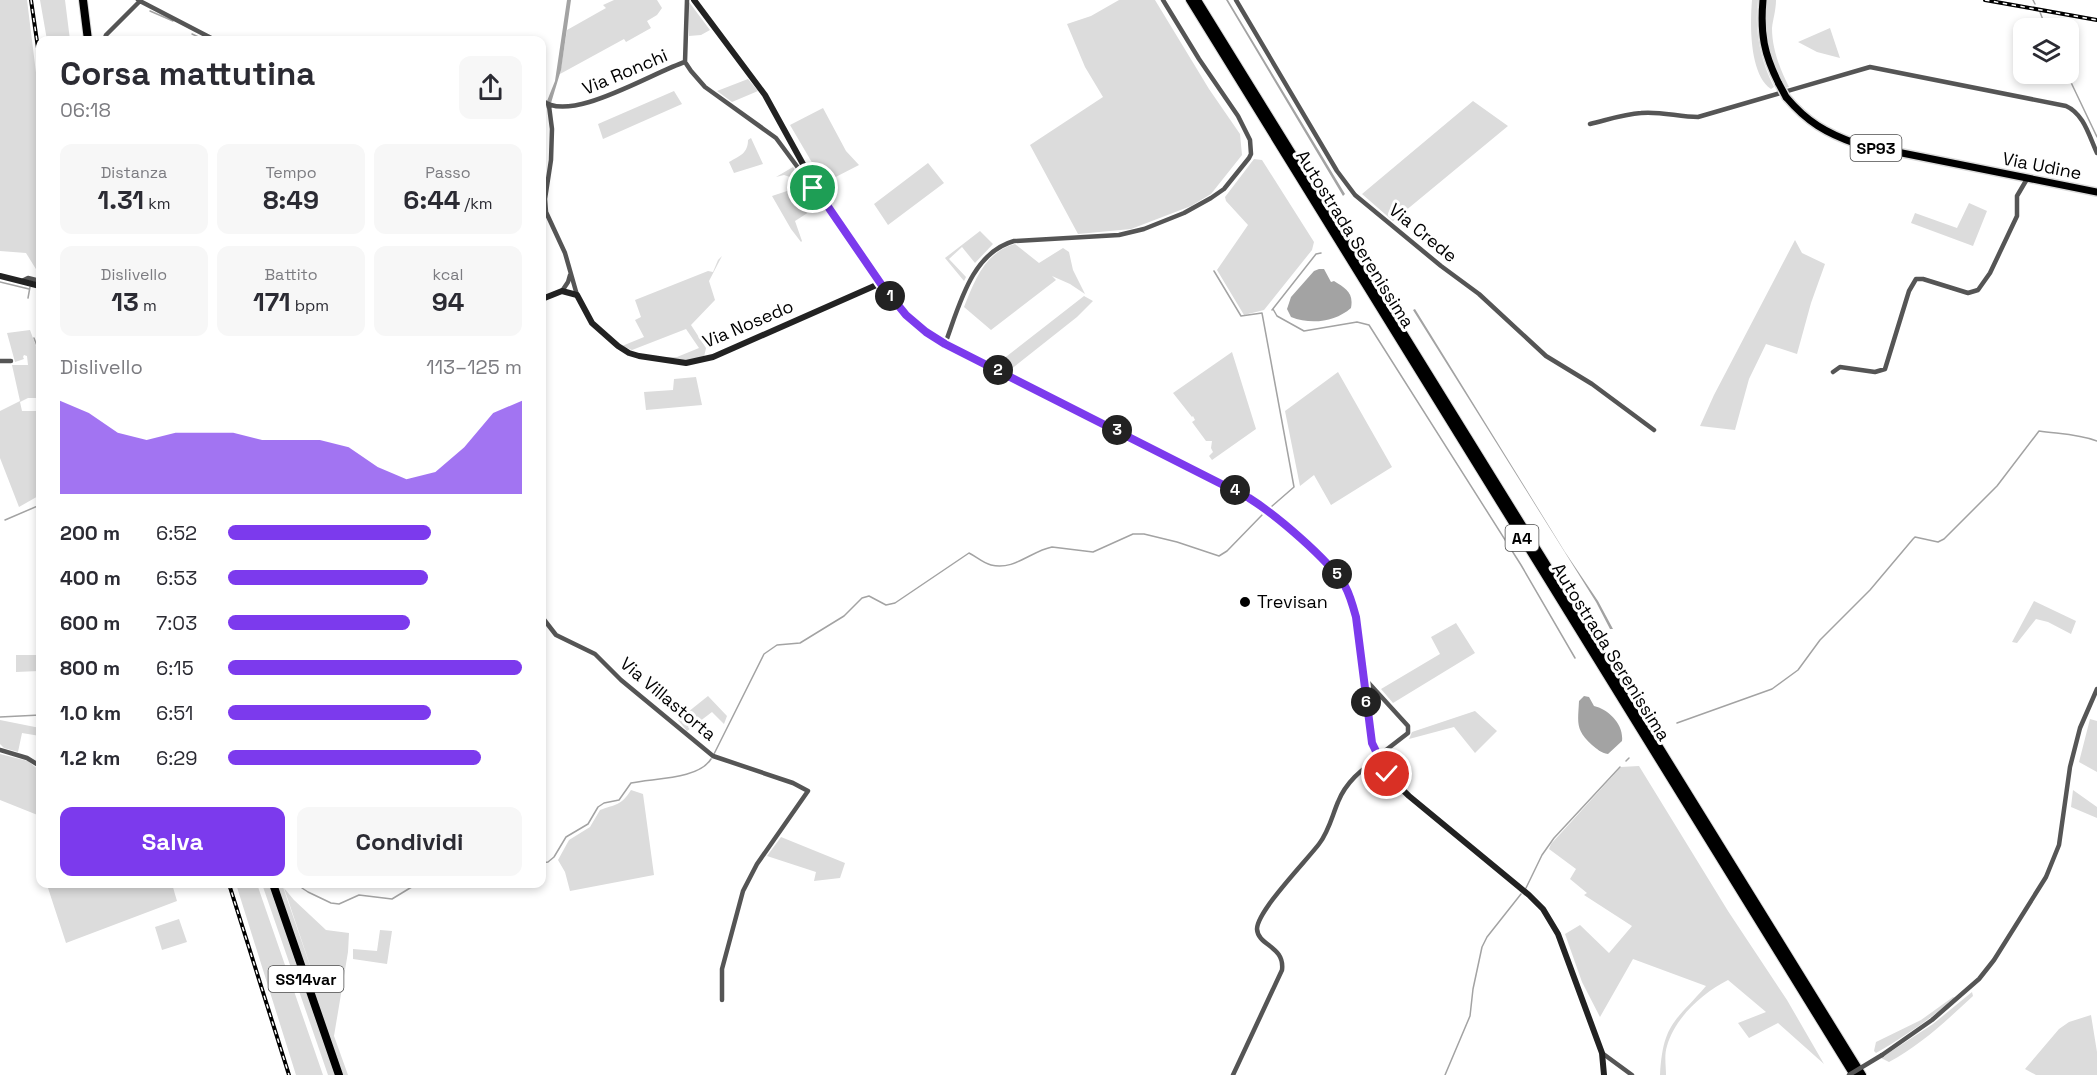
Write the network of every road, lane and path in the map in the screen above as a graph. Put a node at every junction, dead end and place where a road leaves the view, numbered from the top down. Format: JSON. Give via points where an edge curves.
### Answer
{"nodes":[{"id":1,"x":83,"y":0,"type":"edge"},
{"id":2,"x":687,"y":0,"type":"edge"},
{"id":3,"x":694,"y":0,"type":"edge"},
{"id":4,"x":1163,"y":0,"type":"edge"},
{"id":5,"x":1190,"y":0,"type":"edge"},
{"id":6,"x":1197,"y":0,"type":"edge"},
{"id":7,"x":1236,"y":0,"type":"edge"},
{"id":8,"x":1763,"y":0,"type":"edge"},
{"id":9,"x":138,"y":1,"type":"edge"},
{"id":10,"x":88,"y":36,"type":"edge"},
{"id":11,"x":106,"y":36,"type":"edge"},
{"id":12,"x":207,"y":36,"type":"edge"},
{"id":13,"x":685,"y":62,"type":"junction"},
{"id":14,"x":546,"y":103,"type":"edge"},
{"id":15,"x":546,"y":107,"type":"edge"},
{"id":16,"x":1590,"y":124,"type":"dead end"},
{"id":17,"x":2097,"y":153,"type":"edge"},
{"id":18,"x":2028,"y":179,"type":"junction"},
{"id":19,"x":546,"y":192,"type":"edge"},
{"id":20,"x":2097,"y":192,"type":"edge"},
{"id":21,"x":820,"y":195,"type":"junction"},
{"id":22,"x":546,"y":212,"type":"edge"},
{"id":23,"x":570,"y":275,"type":"junction"},
{"id":24,"x":0,"y":276,"type":"edge"},
{"id":25,"x":36,"y":283,"type":"edge"},
{"id":26,"x":881,"y":284,"type":"junction"},
{"id":27,"x":562,"y":291,"type":"junction"},
{"id":28,"x":577,"y":295,"type":"junction"},
{"id":29,"x":546,"y":297,"type":"edge"},
{"id":30,"x":945,"y":344,"type":"junction"},
{"id":31,"x":0,"y":361,"type":"edge"},
{"id":32,"x":10,"y":361,"type":"dead end"},
{"id":33,"x":1833,"y":372,"type":"dead end"},
{"id":34,"x":1654,"y":430,"type":"dead end"},
{"id":35,"x":546,"y":622,"type":"edge"},
{"id":36,"x":1364,"y":680,"type":"junction"},
{"id":37,"x":2097,"y":689,"type":"edge"},
{"id":38,"x":0,"y":750,"type":"edge"},
{"id":39,"x":1378,"y":758,"type":"junction"},
{"id":40,"x":36,"y":764,"type":"edge"},
{"id":41,"x":274,"y":888,"type":"edge"},
{"id":42,"x":722,"y":1000,"type":"dead end"},
{"id":43,"x":1602,"y":1053,"type":"junction"},
{"id":44,"x":339,"y":1075,"type":"edge"},
{"id":45,"x":1233,"y":1075,"type":"edge"},
{"id":46,"x":1604,"y":1075,"type":"edge"},
{"id":47,"x":1632,"y":1075,"type":"edge"},
{"id":48,"x":1849,"y":1075,"type":"edge"},
{"id":49,"x":1854,"y":1075,"type":"edge"},
{"id":50,"x":1862,"y":1075,"type":"edge"}],
"edges":[{"from":1,"to":10,"type":"highway"},
{"from":2,"to":13,"type":"street"},
{"from":3,"to":21,"type":"street","via":[[765,95]]},
{"from":4,"to":30,"type":"street","via":[[1238,116],[1250,140],[1251,154],[1224,189],[1201,205],[1155,225],[1130,234],[1014,242],[996,248],[972,278]]},
{"from":5,"to":49,"type":"highway","name":"Autostrada Serenissima","number":"A4"},
{"from":6,"to":50,"type":"highway","name":"Autostrada Serenissima","number":"A4"},
{"from":7,"to":34,"type":"street","name":"Via Crede","via":[[1355,195],[1486,299],[1546,356]]},
{"from":8,"to":18,"type":"main road","name":"Via Udine","number":"SP93","bridge":true,"via":[[1764,50],[1786,97],[1812,122],[1857,144]]},
{"from":9,"to":11,"type":"street"},
{"from":9,"to":12,"type":"street"},
{"from":13,"to":14,"type":"street","name":"Via Ronchi","via":[[574,107]]},
{"from":13,"to":21,"type":"street","via":[[705,87],[776,138]]},
{"from":15,"to":19,"type":"street","name":"Via Nosedo","via":[[552,129]]},
{"from":16,"to":17,"type":"street","via":[[1642,113],[1698,117],[1870,67],[2066,106],[2079,115]]},
{"from":18,"to":20,"type":"main road","name":"Via Udine","number":"SP93"},
{"from":18,"to":33,"type":"street","via":[[2017,196],[2017,216],[1978,290],[1968,293],[1916,279],[1885,369],[1875,372],[1840,367]]},
{"from":21,"to":26,"type":"street"},
{"from":22,"to":23,"type":"street","name":"Via Nosedo","via":[[565,253]]},
{"from":23,"to":27,"type":"street"},
{"from":23,"to":28,"type":"street","name":"Via Nosedo"},
{"from":24,"to":25,"type":"street"},
{"from":26,"to":28,"type":"street","name":"Via Nosedo","via":[[713,357],[686,363],[639,356],[618,346],[592,323]]},
{"from":26,"to":30,"type":"street","via":[[906,315]]},
{"from":27,"to":28,"type":"street"},
{"from":27,"to":29,"type":"street"},
{"from":30,"to":36,"type":"street","via":[[1264,508],[1322,559],[1346,587],[1356,617]]},
{"from":31,"to":32,"type":"street"},
{"from":35,"to":42,"type":"street","name":"Via Villastorta","via":[[556,635],[595,654],[710,754],[808,791],[742,891],[722,969]]},
{"from":36,"to":39,"type":"street"},
{"from":36,"to":39,"type":"street","via":[[1408,726],[1408,733]]},
{"from":37,"to":48,"type":"street","bridge":true,"via":[[2080,728],[2070,767],[2059,845],[2041,887],[1979,979],[1932,1020]]},
{"from":38,"to":40,"type":"street"},
{"from":39,"to":43,"type":"street","via":[[1395,783],[1543,909],[1558,934]]},
{"from":39,"to":45,"type":"street","via":[[1348,784],[1321,842],[1276,894],[1259,923],[1259,935],[1280,954],[1282,970]]},
{"from":41,"to":44,"type":"highway","number":"SS14var"},
{"from":43,"to":46,"type":"street"},
{"from":43,"to":47,"type":"street"}]}
